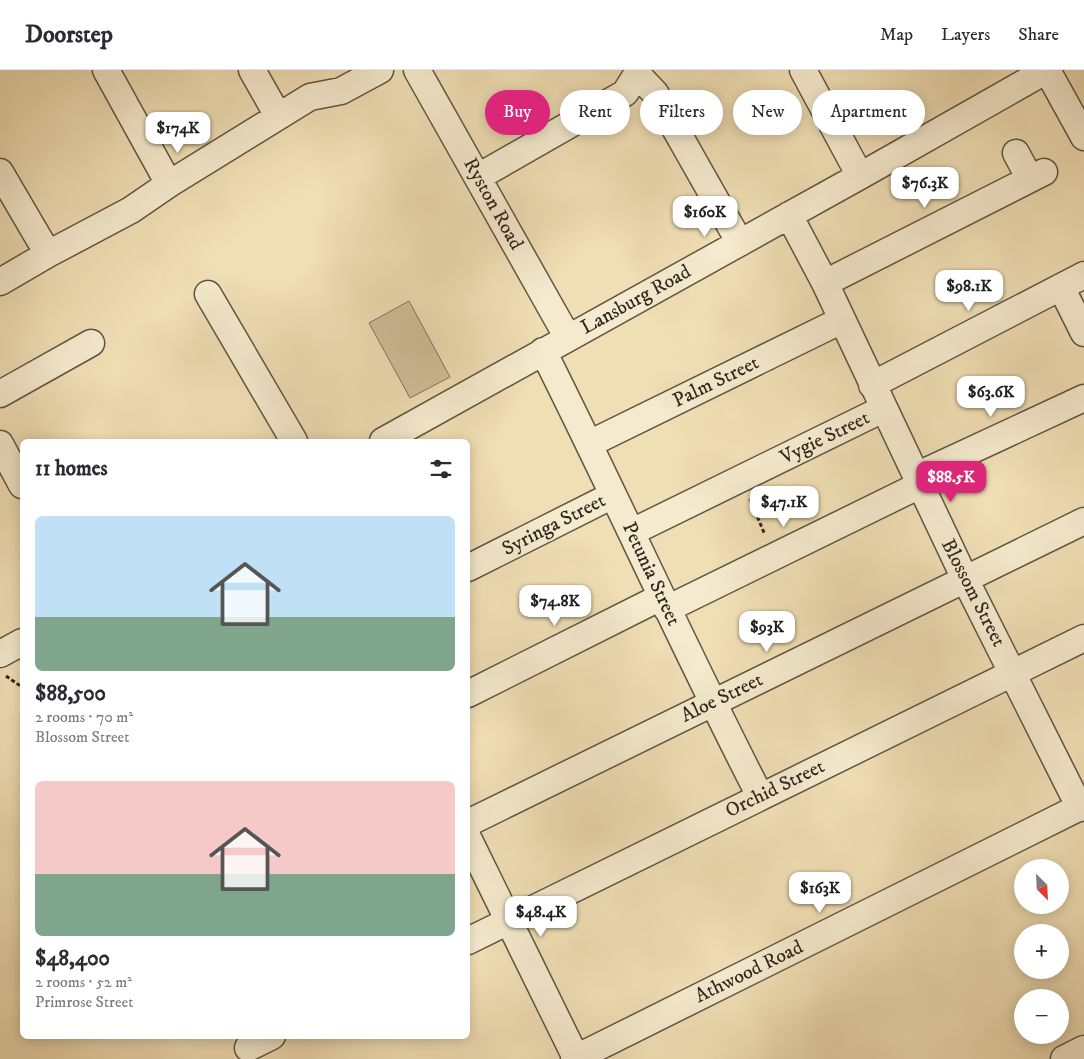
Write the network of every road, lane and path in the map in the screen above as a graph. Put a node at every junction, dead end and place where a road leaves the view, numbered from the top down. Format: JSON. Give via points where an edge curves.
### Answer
{"nodes":[{"id":1,"x":106,"y":70,"type":"edge"},
{"id":2,"x":252,"y":70,"type":"edge"},
{"id":3,"x":380,"y":70,"type":"edge"},
{"id":4,"x":417,"y":70,"type":"edge"},
{"id":5,"x":803,"y":70,"type":"edge"},
{"id":6,"x":1047,"y":70,"type":"edge"},
{"id":7,"x":638,"y":72,"type":"edge"},
{"id":8,"x":278,"y":116,"type":"junction"},
{"id":9,"x":1084,"y":137,"type":"edge"},
{"id":10,"x":1016,"y":153,"type":"dead end"},
{"id":11,"x":0,"y":172,"type":"edge"},
{"id":12,"x":860,"y":176,"type":"junction"},
{"id":13,"x":478,"y":177,"type":"junction"},
{"id":14,"x":169,"y":184,"type":"junction"},
{"id":15,"x":789,"y":215,"type":"junction"},
{"id":16,"x":740,"y":242,"type":"junction"},
{"id":17,"x":48,"y":254,"type":"junction"},
{"id":18,"x":1084,"y":275,"type":"edge"},
{"id":19,"x":0,"y":282,"type":"edge"},
{"id":20,"x":824,"y":283,"type":"junction"},
{"id":21,"x":1061,"y":287,"type":"junction"},
{"id":22,"x":208,"y":294,"type":"dead end"},
{"id":23,"x":842,"y":320,"type":"junction"},
{"id":24,"x":1084,"y":333,"type":"edge"},
{"id":25,"x":568,"y":338,"type":"junction"},
{"id":26,"x":91,"y":343,"type":"dead end"},
{"id":27,"x":543,"y":351,"type":"junction"},
{"id":28,"x":872,"y":385,"type":"junction"},
{"id":29,"x":0,"y":394,"type":"edge"},
{"id":30,"x":1084,"y":398,"type":"edge"},
{"id":31,"x":883,"y":409,"type":"junction"},
{"id":32,"x":293,"y":439,"type":"edge"},
{"id":33,"x":387,"y":439,"type":"edge"},
{"id":34,"x":0,"y":444,"type":"edge"},
{"id":35,"x":590,"y":444,"type":"junction"},
{"id":36,"x":740,"y":479,"type":"junction"},
{"id":37,"x":918,"y":480,"type":"junction"},
{"id":38,"x":14,"y":485,"type":"edge"},
{"id":39,"x":613,"y":495,"type":"junction"},
{"id":40,"x":1084,"y":521,"type":"edge"},
{"id":41,"x":632,"y":532,"type":"junction"},
{"id":42,"x":775,"y":556,"type":"junction"},
{"id":43,"x":470,"y":567,"type":"edge"},
{"id":44,"x":965,"y":579,"type":"junction"},
{"id":45,"x":664,"y":603,"type":"junction"},
{"id":46,"x":1084,"y":638,"type":"edge"},
{"id":47,"x":20,"y":644,"type":"edge"},
{"id":48,"x":2,"y":663,"type":"edge"},
{"id":49,"x":1014,"y":673,"type":"junction"},
{"id":50,"x":20,"y":686,"type":"edge"},
{"id":51,"x":470,"y":693,"type":"edge"},
{"id":52,"x":712,"y":703,"type":"junction"},
{"id":53,"x":760,"y":796,"type":"junction"},
{"id":54,"x":1082,"y":806,"type":"edge"},
{"id":55,"x":470,"y":821,"type":"edge"},
{"id":56,"x":470,"y":842,"type":"edge"},
{"id":57,"x":509,"y":920,"type":"junction"},
{"id":58,"x":470,"y":940,"type":"edge"},
{"id":59,"x":266,"y":1039,"type":"edge"},
{"id":60,"x":248,"y":1048,"type":"edge"},
{"id":61,"x":1084,"y":1049,"type":"edge"},
{"id":62,"x":575,"y":1059,"type":"edge"},
{"id":63,"x":1064,"y":1059,"type":"edge"}],
"edges":[{"from":1,"to":14,"type":"street"},
{"from":2,"to":8,"type":"street"},
{"from":3,"to":8,"type":"street","via":[[341,91],[310,97]]},
{"from":4,"to":13,"type":"street","name":"Ryston Road"},
{"from":5,"to":12,"type":"street"},
{"from":6,"to":9,"type":"street"},
{"from":6,"to":12,"type":"street","name":"Lansburg Road"},
{"from":7,"to":13,"type":"street","via":[[624,93]]},
{"from":7,"to":16,"type":"street","via":[[655,93]]},
{"from":8,"to":14,"type":"street"},
{"from":10,"to":20,"type":"street","via":[[1037,176]]},
{"from":11,"to":17,"type":"street"},
{"from":12,"to":15,"type":"street","name":"Lansburg Road"},
{"from":13,"to":25,"type":"street","name":"Ryston Road"},
{"from":14,"to":17,"type":"street","via":[[131,210]]},
{"from":15,"to":16,"type":"street","name":"Lansburg Road"},
{"from":15,"to":20,"type":"street","name":"Blossom Street"},
{"from":16,"to":25,"type":"street","name":"Lansburg Road"},
{"from":17,"to":19,"type":"street"},
{"from":18,"to":21,"type":"street"},
{"from":20,"to":23,"type":"street","name":"Blossom Street"},
{"from":21,"to":24,"type":"street"},
{"from":21,"to":28,"type":"street"},
{"from":22,"to":32,"type":"street"},
{"from":23,"to":28,"type":"street","name":"Blossom Street"},
{"from":23,"to":35,"type":"street","name":"Palm Street"},
{"from":25,"to":27,"type":"street","name":"Lansburg Road"},
{"from":26,"to":29,"type":"street"},
{"from":27,"to":33,"type":"street","name":"Lansburg Road"},
{"from":27,"to":35,"type":"street","name":"Petunia Street"},
{"from":28,"to":31,"type":"street","name":"Blossom Street"},
{"from":30,"to":37,"type":"street"},
{"from":31,"to":36,"type":"street","name":"Vygie Street"},
{"from":31,"to":37,"type":"street","name":"Blossom Street"},
{"from":34,"to":38,"type":"street"},
{"from":35,"to":39,"type":"street","name":"Petunia Street"},
{"from":36,"to":41,"type":"street","name":"Vygie Street"},
{"from":36,"to":42,"type":"path"},
{"from":37,"to":42,"type":"street"},
{"from":37,"to":44,"type":"street","name":"Blossom Street"},
{"from":39,"to":41,"type":"street","name":"Petunia Street"},
{"from":39,"to":43,"type":"street","name":"Syringa Street"},
{"from":40,"to":44,"type":"street","name":"Aloe Street"},
{"from":41,"to":45,"type":"street","name":"Petunia Street"},
{"from":42,"to":45,"type":"street"},
{"from":44,"to":49,"type":"street","name":"Blossom Street"},
{"from":44,"to":52,"type":"street","name":"Aloe Street"},
{"from":45,"to":51,"type":"street"},
{"from":45,"to":52,"type":"street","name":"Petunia Street"},
{"from":46,"to":49,"type":"street","name":"Orchid Street"},
{"from":47,"to":48,"type":"street"},
{"from":48,"to":50,"type":"path","via":[[7,678]]},
{"from":49,"to":53,"type":"street","name":"Orchid Street"},
{"from":49,"to":54,"type":"street","name":"Blossom Street"},
{"from":52,"to":53,"type":"street","name":"Petunia Street"},
{"from":52,"to":55,"type":"street","name":"Aloe Street"},
{"from":53,"to":57,"type":"street","name":"Orchid Street"},
{"from":54,"to":62,"type":"street","name":"Athwood Road"},
{"from":56,"to":57,"type":"street"},
{"from":57,"to":58,"type":"street","name":"Orchid Street"},
{"from":57,"to":62,"type":"street"},
{"from":59,"to":60,"type":"street"},
{"from":61,"to":63,"type":"street"}]}
